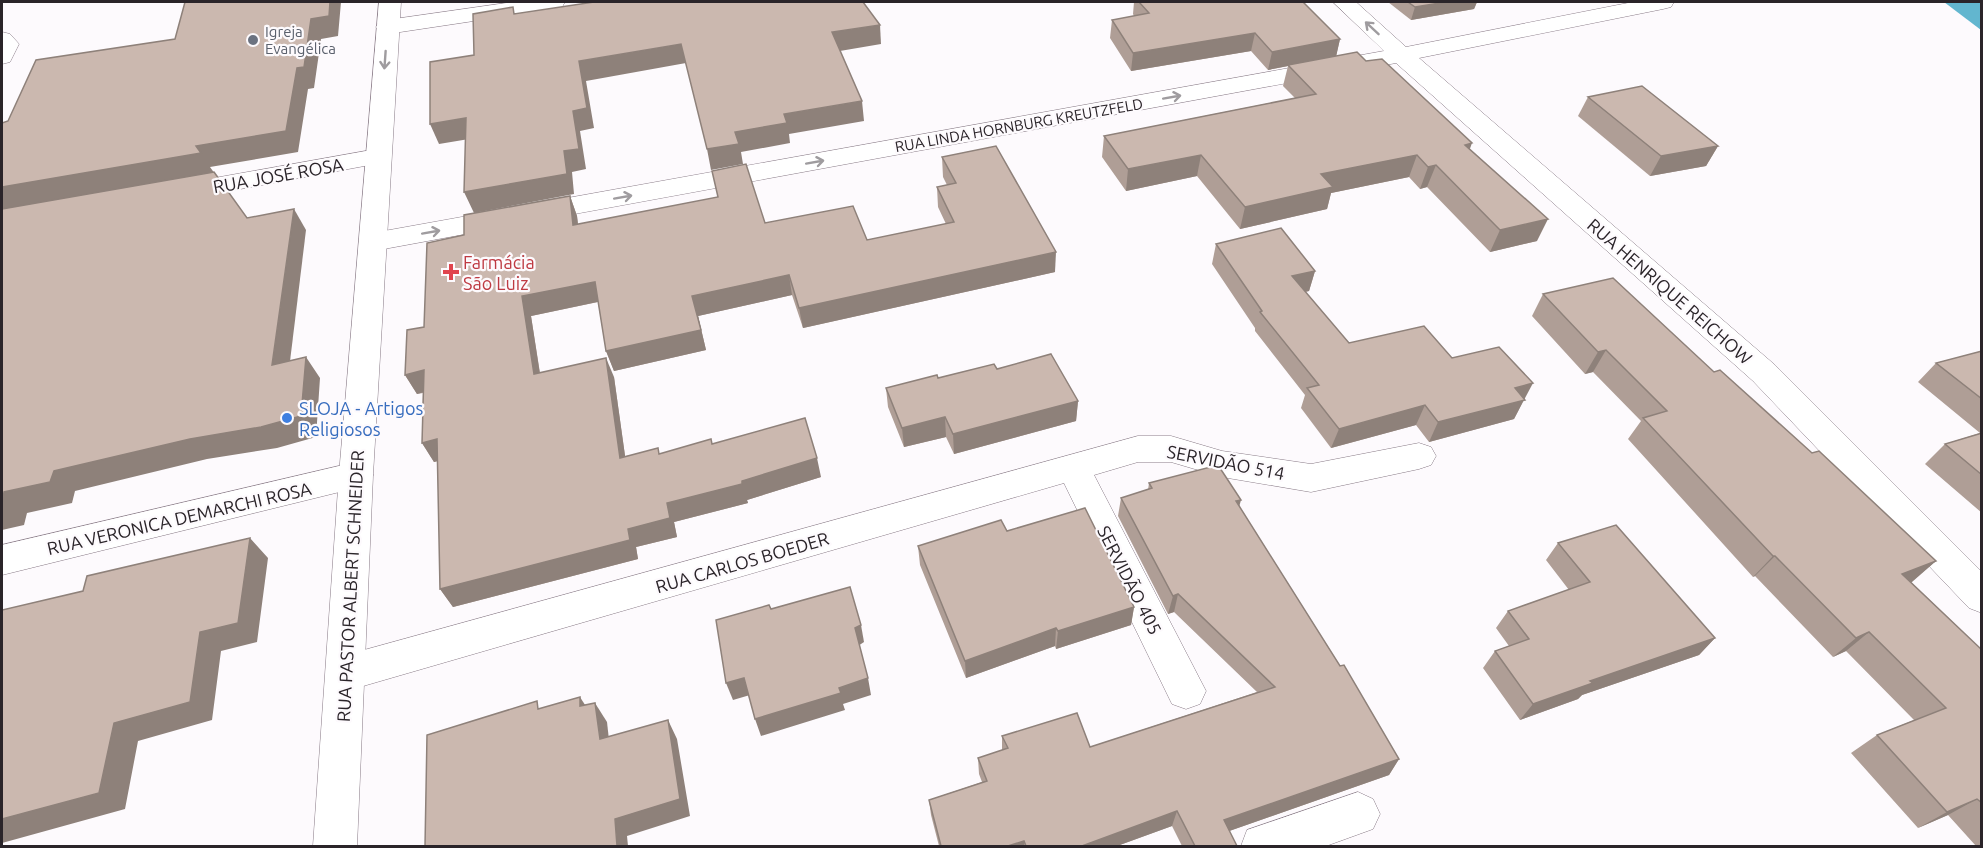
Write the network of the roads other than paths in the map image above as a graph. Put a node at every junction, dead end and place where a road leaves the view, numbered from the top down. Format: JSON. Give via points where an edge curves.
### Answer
{"nodes":[{"id":1,"x":485,"y":2,"type":"edge"},
{"id":2,"x":554,"y":2,"type":"edge"},
{"id":3,"x":1344,"y":2,"type":"edge"},
{"id":4,"x":1663,"y":2,"type":"edge"},
{"id":5,"x":388,"y":15,"type":"edge"},
{"id":6,"x":2,"y":39,"type":"edge"},
{"id":7,"x":1401,"y":55,"type":"junction"},
{"id":8,"x":2,"y":57,"type":"edge"},
{"id":9,"x":377,"y":158,"type":"junction"},
{"id":10,"x":162,"y":195,"type":"edge"},
{"id":11,"x":373,"y":242,"type":"junction"},
{"id":12,"x":1138,"y":449,"type":"joint"},
{"id":13,"x":1419,"y":456,"type":"dead end"},
{"id":14,"x":1074,"y":468,"type":"junction"},
{"id":15,"x":356,"y":475,"type":"junction"},
{"id":16,"x":2,"y":560,"type":"edge"},
{"id":17,"x":1982,"y":597,"type":"edge"},
{"id":18,"x":346,"y":673,"type":"junction"},
{"id":19,"x":1186,"y":691,"type":"dead end"},
{"id":20,"x":1358,"y":814,"type":"dead end"},
{"id":21,"x":335,"y":846,"type":"edge"},
{"id":22,"x":1263,"y":846,"type":"edge"}],
"edges":[{"from":1,"to":5,"type":"street"},
{"from":2,"to":5,"type":"street"},
{"from":7,"to":3,"type":"street","name":"RUA HENRIQUE REICHOW","one_way":true},
{"from":4,"to":7,"type":"street","name":"RUA LINDA HORNBURG KREUTZFELD"},
{"from":5,"to":9,"type":"street","name":"RUA PASTOR ALBERT SCHNEIDER","one_way":true},
{"from":6,"to":8,"type":"street","via":[[8,44]]},
{"from":11,"to":7,"type":"street","name":"RUA LINDA HORNBURG KREUTZFELD","one_way":true},
{"from":7,"to":17,"type":"street","name":"RUA HENRIQUE REICHOW","via":[[1764,373]]},
{"from":9,"to":10,"type":"street","name":"RUA JOSÉ ROSA"},
{"from":9,"to":11,"type":"street","name":"RUA PASTOR ALBERT SCHNEIDER"},
{"from":11,"to":15,"type":"street","name":"RUA PASTOR ALBERT SCHNEIDER"},
{"from":12,"to":13,"type":"street","name":"SERVIDÃO 514","via":[[1171,449],[1222,464],[1311,477]]},
{"from":12,"to":14,"type":"street","name":"RUA CARLOS BOEDER"},
{"from":14,"to":18,"type":"street","name":"RUA CARLOS BOEDER"},
{"from":14,"to":19,"type":"street","name":"SERVIDÃO 405"},
{"from":15,"to":16,"type":"street","name":"RUA VERONICA DEMARCHI ROSA"},
{"from":15,"to":18,"type":"street","name":"RUA PASTOR ALBERT SCHNEIDER"},
{"from":18,"to":21,"type":"street","name":"RUA PASTOR ALBERT SCHNEIDER"},
{"from":20,"to":22,"type":"street"}]}
